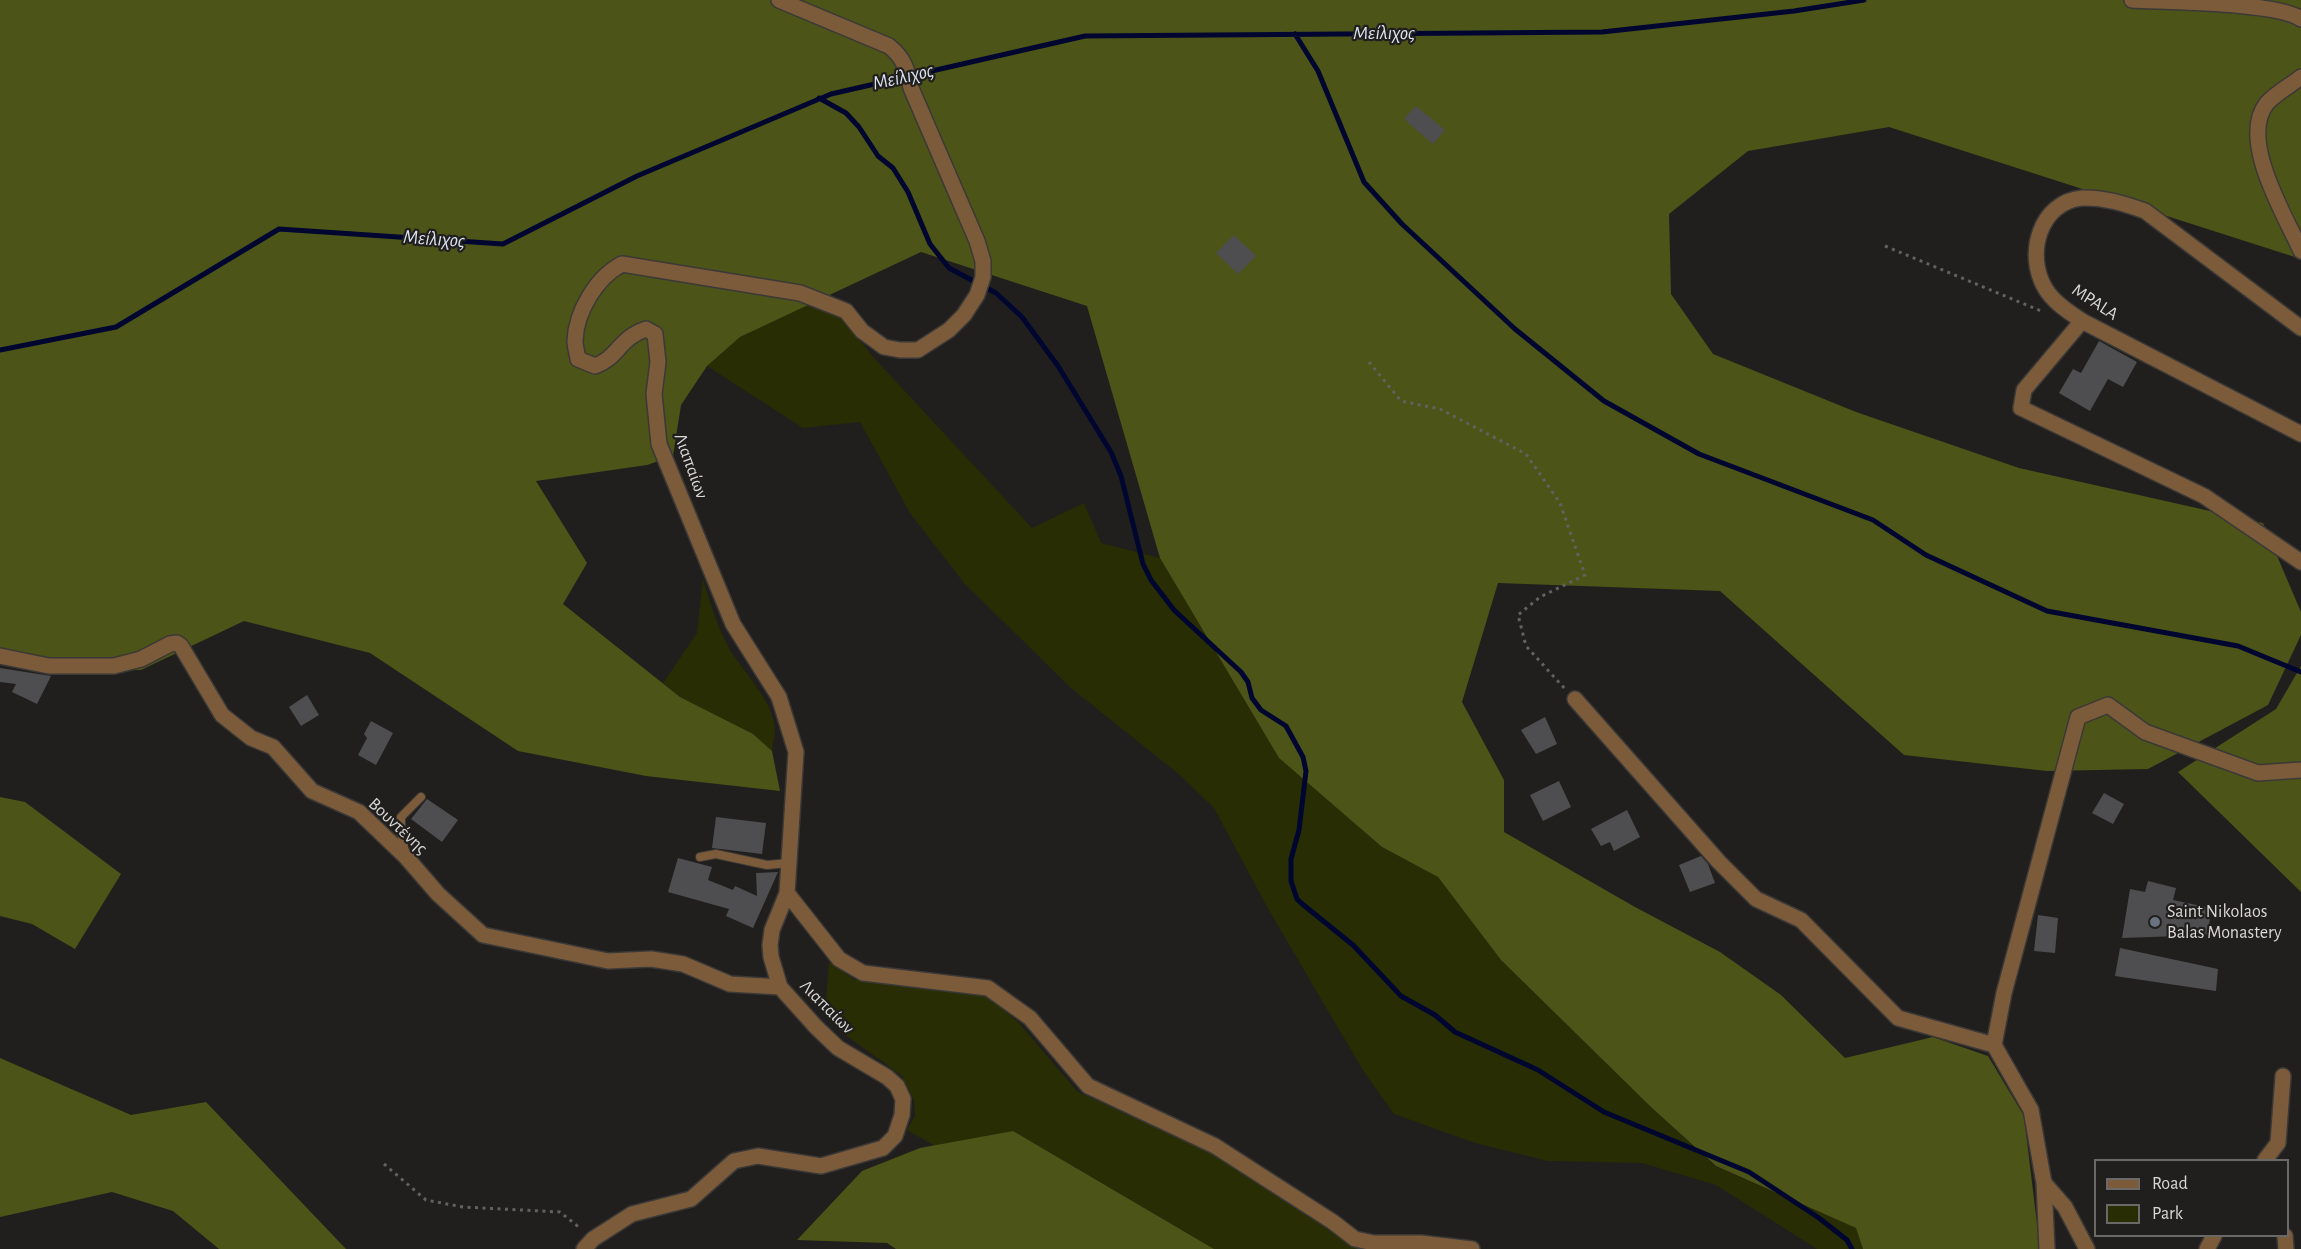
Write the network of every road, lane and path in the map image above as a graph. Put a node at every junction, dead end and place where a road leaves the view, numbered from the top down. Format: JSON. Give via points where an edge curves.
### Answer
{"nodes":[{"id":1,"x":779,"y":0,"type":"edge"},
{"id":2,"x":2132,"y":0,"type":"edge"},
{"id":3,"x":2301,"y":19,"type":"edge"},
{"id":4,"x":2301,"y":77,"type":"edge"},
{"id":5,"x":1885,"y":246,"type":"dead end"},
{"id":6,"x":2301,"y":251,"type":"edge"},
{"id":7,"x":2046,"y":313,"type":"dead end"},
{"id":8,"x":2082,"y":321,"type":"junction"},
{"id":9,"x":2301,"y":328,"type":"edge"},
{"id":10,"x":1369,"y":362,"type":"dead end"},
{"id":11,"x":2301,"y":434,"type":"edge"},
{"id":12,"x":2301,"y":562,"type":"edge"},
{"id":13,"x":0,"y":656,"type":"edge"},
{"id":14,"x":1575,"y":699,"type":"joint"},
{"id":15,"x":2301,"y":770,"type":"edge"},
{"id":16,"x":421,"y":797,"type":"dead end"},
{"id":17,"x":406,"y":856,"type":"junction"},
{"id":18,"x":700,"y":856,"type":"dead end"},
{"id":19,"x":789,"y":863,"type":"junction"},
{"id":20,"x":787,"y":893,"type":"junction"},
{"id":21,"x":780,"y":987,"type":"junction"},
{"id":22,"x":1994,"y":1045,"type":"junction"},
{"id":23,"x":2283,"y":1076,"type":"dead end"},
{"id":24,"x":2278,"y":1143,"type":"junction"},
{"id":25,"x":2266,"y":1159,"type":"edge"},
{"id":26,"x":2279,"y":1159,"type":"edge"},
{"id":27,"x":384,"y":1164,"type":"dead end"},
{"id":28,"x":2044,"y":1183,"type":"junction"},
{"id":29,"x":588,"y":1244,"type":"edge"},
{"id":30,"x":1472,"y":1249,"type":"edge"},
{"id":31,"x":2047,"y":1249,"type":"edge"},
{"id":32,"x":2087,"y":1249,"type":"edge"}],
"edges":[{"from":1,"to":19,"type":"street","name":"Λιαπαίων","via":[[889,46],[900,55],[977,241],[983,261],[977,295],[949,330],[918,350],[900,350],[884,347],[862,331],[846,311],[801,293],[622,264],[608,271],[584,303],[575,340],[578,359],[596,366],[608,362],[635,333],[646,329],[655,334],[658,362],[654,394],[660,444],[733,624],[779,696],[796,752]]},
{"from":2,"to":3,"type":"street","via":[[2255,7],[2294,14]]},
{"from":4,"to":6,"type":"street","via":[[2267,103],[2258,122],[2257,142],[2262,165]]},
{"from":5,"to":7,"type":"path"},
{"from":8,"to":9,"type":"street","name":"MPALA","via":[[2045,288],[2036,248],[2041,227],[2051,212],[2082,198],[2145,211]]},
{"from":8,"to":11,"type":"street","name":"MPALA"},
{"from":8,"to":12,"type":"street","via":[[2024,390],[2021,408],[2204,496]]},
{"from":10,"to":14,"type":"path","via":[[1401,400],[1440,410],[1526,454],[1560,503],[1585,575],[1540,597],[1518,615],[1526,646]]},
{"from":13,"to":17,"type":"street","name":"Βουντένης","via":[[49,666],[114,666],[177,643],[222,715],[251,738],[273,747],[312,790],[359,812]]},
{"from":14,"to":22,"type":"street","via":[[1756,899],[1801,920],[1898,1018]]},
{"from":15,"to":22,"type":"street","via":[[2258,773],[2145,732],[2108,705],[2078,717],[2004,993]]},
{"from":16,"to":17,"type":"lane","via":[[401,817]]},
{"from":17,"to":21,"type":"street","name":"Βουντένης","via":[[438,894],[483,935],[608,961],[683,964],[730,984]]},
{"from":18,"to":19,"type":"lane","via":[[716,854],[767,865]]},
{"from":19,"to":20,"type":"street","name":"Λιαπαίων"},
{"from":20,"to":21,"type":"street","name":"Λιαπαίων","via":[[770,945]]},
{"from":20,"to":30,"type":"street","via":[[839,959],[863,973],[988,988],[1030,1018],[1088,1086],[1215,1146],[1355,1239]]},
{"from":21,"to":29,"type":"street","name":"Λιαπαίων","via":[[838,1048],[897,1086],[903,1099],[895,1137],[883,1148],[821,1166],[758,1156],[734,1161],[691,1199],[632,1214]]},
{"from":22,"to":28,"type":"street","via":[[2031,1110]]},
{"from":23,"to":24,"type":"street"},
{"from":24,"to":25,"type":"street"},
{"from":24,"to":26,"type":"street"},
{"from":27,"to":29,"type":"path","via":[[426,1200],[463,1207],[560,1212]]},
{"from":28,"to":31,"type":"street"},
{"from":28,"to":32,"type":"street","via":[[2065,1207]]}]}
